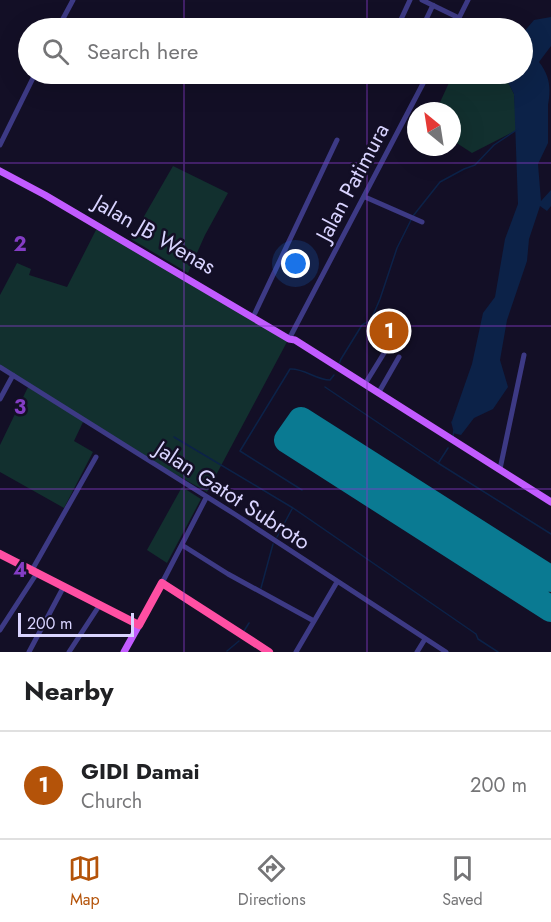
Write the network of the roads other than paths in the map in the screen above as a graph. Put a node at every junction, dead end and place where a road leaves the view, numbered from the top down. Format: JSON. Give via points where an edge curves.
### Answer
{"nodes":[{"id":1,"x":72,"y":0,"type":"edge"},
{"id":2,"x":410,"y":0,"type":"edge"},
{"id":3,"x":422,"y":0,"type":"edge"},
{"id":4,"x":468,"y":0,"type":"edge"},
{"id":5,"x":433,"y":5,"type":"junction"},
{"id":6,"x":63,"y":18,"type":"edge"},
{"id":7,"x":402,"y":18,"type":"edge"},
{"id":8,"x":427,"y":18,"type":"edge"},
{"id":9,"x":459,"y":18,"type":"joint"},
{"id":10,"x":30,"y":84,"type":"edge"},
{"id":11,"x":423,"y":84,"type":"edge"},
{"id":12,"x":337,"y":140,"type":"dead end"},
{"id":13,"x":0,"y":145,"type":"edge"},
{"id":14,"x":0,"y":166,"type":"edge"},
{"id":15,"x":0,"y":171,"type":"edge"},
{"id":16,"x":365,"y":197,"type":"junction"},
{"id":17,"x":78,"y":212,"type":"junction"},
{"id":18,"x":422,"y":222,"type":"dead end"},
{"id":19,"x":183,"y":274,"type":"junction"},
{"id":20,"x":255,"y":313,"type":"junction"},
{"id":21,"x":292,"y":338,"type":"junction"},
{"id":22,"x":389,"y":345,"type":"dead end"},
{"id":23,"x":524,"y":355,"type":"dead end"},
{"id":24,"x":399,"y":357,"type":"dead end"},
{"id":25,"x":0,"y":367,"type":"edge"},
{"id":26,"x":13,"y":375,"type":"junction"},
{"id":27,"x":365,"y":384,"type":"junction"},
{"id":28,"x":379,"y":392,"type":"junction"},
{"id":29,"x":0,"y":399,"type":"edge"},
{"id":30,"x":96,"y":457,"type":"dead end"},
{"id":31,"x":500,"y":469,"type":"junction"},
{"id":32,"x":206,"y":498,"type":"junction"},
{"id":33,"x":551,"y":502,"type":"edge"},
{"id":34,"x":182,"y":545,"type":"junction"},
{"id":35,"x":0,"y":554,"type":"edge"},
{"id":36,"x":35,"y":572,"type":"junction"},
{"id":37,"x":337,"y":582,"type":"junction"},
{"id":38,"x":161,"y":585,"type":"junction"},
{"id":39,"x":63,"y":588,"type":"junction"},
{"id":40,"x":99,"y":606,"type":"junction"},
{"id":41,"x":314,"y":621,"type":"junction"},
{"id":42,"x":139,"y":625,"type":"junction"},
{"id":43,"x":0,"y":630,"type":"edge"},
{"id":44,"x":425,"y":639,"type":"junction"},
{"id":45,"x":29,"y":652,"type":"edge"},
{"id":46,"x":69,"y":652,"type":"edge"},
{"id":47,"x":124,"y":652,"type":"edge"},
{"id":48,"x":261,"y":652,"type":"edge"},
{"id":49,"x":269,"y":652,"type":"edge"},
{"id":50,"x":296,"y":652,"type":"edge"},
{"id":51,"x":417,"y":652,"type":"edge"},
{"id":52,"x":446,"y":652,"type":"edge"}],
"edges":[{"from":1,"to":6,"type":"street"},
{"from":2,"to":7,"type":"street"},
{"from":3,"to":5,"type":"street"},
{"from":4,"to":9,"type":"street"},
{"from":5,"to":8,"type":"street"},
{"from":5,"to":9,"type":"street"},
{"from":10,"to":13,"type":"street"},
{"from":11,"to":16,"type":"street","name":"Jalan Patimura"},
{"from":12,"to":20,"type":"street"},
{"from":14,"to":17,"type":"main road","name":"Jalan JB Wenas"},
{"from":15,"to":17,"type":"main road","name":"Jalan JB Wenas"},
{"from":16,"to":18,"type":"street"},
{"from":16,"to":21,"type":"street","name":"Jalan Patimura"},
{"from":17,"to":19,"type":"main road","name":"Jalan JB Wenas"},
{"from":19,"to":20,"type":"main road","name":"Jalan JB Wenas"},
{"from":19,"to":21,"type":"main road","name":"Jalan JB Wenas"},
{"from":20,"to":21,"type":"main road","name":"Jalan JB Wenas"},
{"from":21,"to":27,"type":"main road"},
{"from":22,"to":27,"type":"street"},
{"from":23,"to":31,"type":"street"},
{"from":24,"to":28,"type":"street"},
{"from":25,"to":26,"type":"street","name":"Jalan Gatot Subroto"},
{"from":26,"to":29,"type":"street"},
{"from":26,"to":32,"type":"street","name":"Jalan Gatot Subroto"},
{"from":27,"to":28,"type":"main road"},
{"from":28,"to":31,"type":"main road"},
{"from":30,"to":36,"type":"street"},
{"from":31,"to":33,"type":"main road"},
{"from":32,"to":34,"type":"street"},
{"from":32,"to":37,"type":"street","name":"Jalan Gatot Subroto"},
{"from":34,"to":38,"type":"street"},
{"from":34,"to":41,"type":"street"},
{"from":35,"to":36,"type":"highway"},
{"from":36,"to":39,"type":"highway"},
{"from":36,"to":43,"type":"street"},
{"from":37,"to":41,"type":"street"},
{"from":37,"to":44,"type":"street","name":"Jalan Gatot Subroto"},
{"from":38,"to":42,"type":"highway"},
{"from":38,"to":48,"type":"highway"},
{"from":38,"to":49,"type":"highway"},
{"from":39,"to":40,"type":"highway"},
{"from":39,"to":45,"type":"street"},
{"from":40,"to":42,"type":"highway"},
{"from":40,"to":46,"type":"street"},
{"from":41,"to":50,"type":"street"},
{"from":42,"to":47,"type":"main road"},
{"from":44,"to":51,"type":"street"},
{"from":44,"to":52,"type":"street","name":"Jalan Gatot Subroto"}]}
